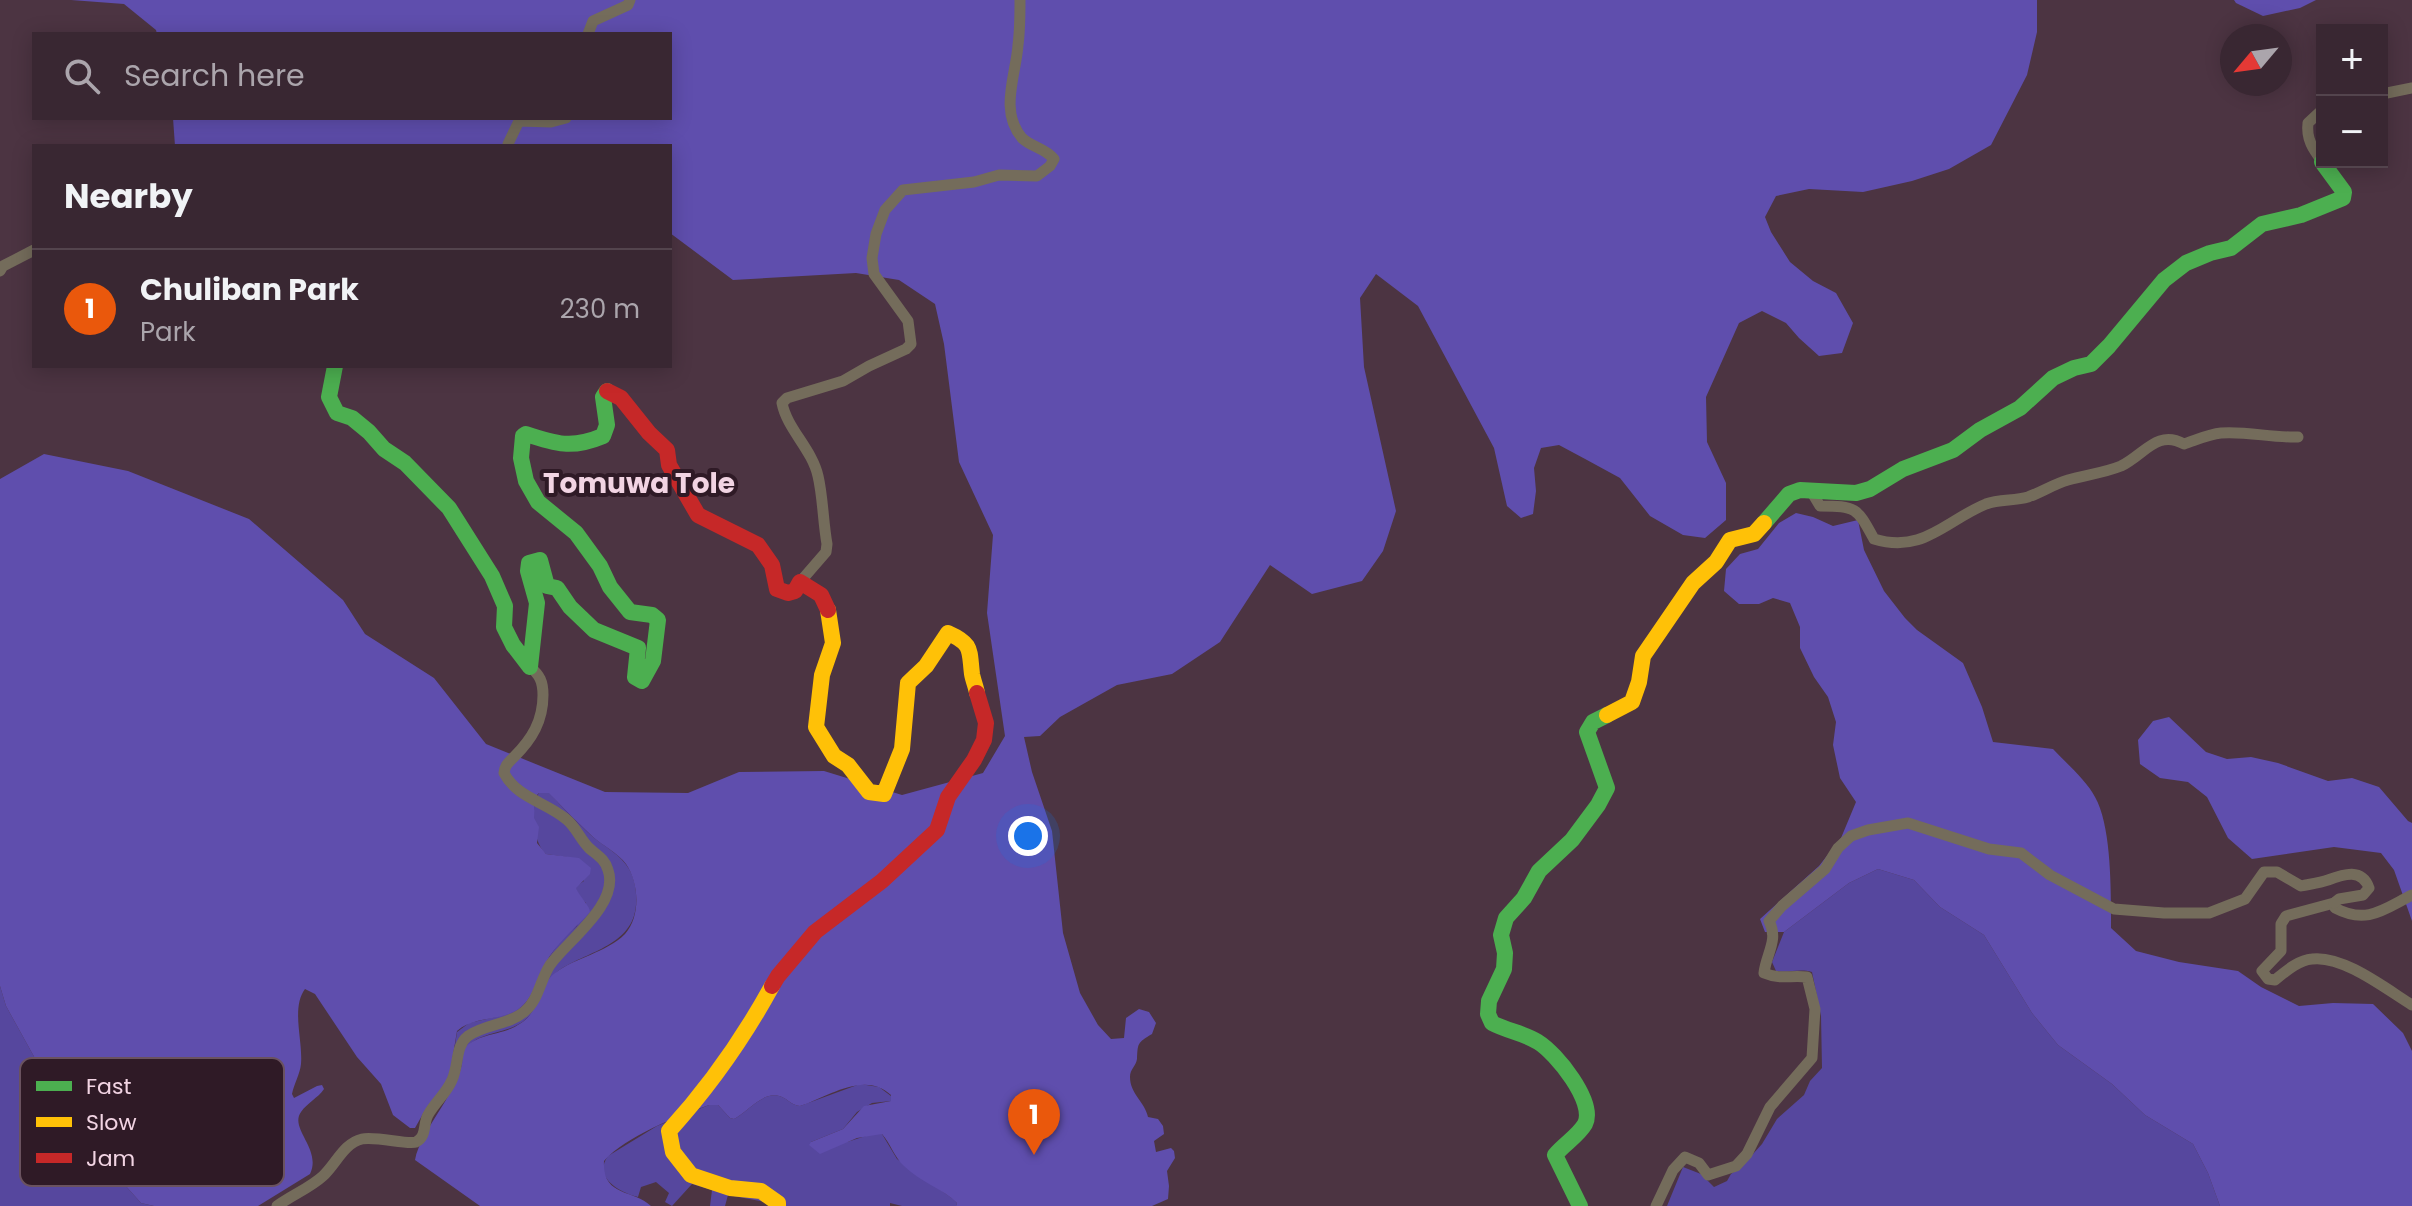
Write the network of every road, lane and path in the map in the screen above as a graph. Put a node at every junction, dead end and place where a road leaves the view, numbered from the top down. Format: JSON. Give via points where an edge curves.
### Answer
{"nodes":[{"id":1,"x":630,"y":0,"type":"edge"},
{"id":2,"x":1020,"y":0,"type":"edge"},
{"id":3,"x":589,"y":32,"type":"edge"},
{"id":4,"x":2412,"y":88,"type":"edge"},
{"id":5,"x":2388,"y":93,"type":"edge"},
{"id":6,"x":2316,"y":116,"type":"edge"},
{"id":7,"x":558,"y":120,"type":"edge"},
{"id":8,"x":506,"y":144,"type":"edge"},
{"id":9,"x":2316,"y":154,"type":"edge"},
{"id":10,"x":2327,"y":168,"type":"edge"},
{"id":11,"x":32,"y":251,"type":"edge"},
{"id":12,"x":0,"y":271,"type":"edge"},
{"id":13,"x":335,"y":368,"type":"edge"},
{"id":14,"x":2298,"y":437,"type":"dead end"},
{"id":15,"x":1811,"y":491,"type":"junction"},
{"id":16,"x":800,"y":582,"type":"junction"},
{"id":17,"x":530,"y":667,"type":"junction"},
{"id":18,"x":2412,"y":895,"type":"edge"},
{"id":19,"x":2334,"y":903,"type":"junction"},
{"id":20,"x":2412,"y":1005,"type":"edge"},
{"id":21,"x":277,"y":1206,"type":"edge"},
{"id":22,"x":778,"y":1206,"type":"edge"},
{"id":23,"x":1580,"y":1206,"type":"edge"},
{"id":24,"x":1656,"y":1206,"type":"edge"}],
"edges":[{"from":1,"to":3,"type":"street","via":[[593,21]]},
{"from":2,"to":16,"type":"street","via":[[1010,87],[1013,122],[1021,137],[1054,159],[1037,176],[1008,174],[910,188],[885,210],[872,267],[908,321],[911,344],[843,381],[782,403],[818,475],[827,544]]},
{"from":4,"to":5,"type":"street"},
{"from":6,"to":9,"type":"street","via":[[2307,133]]},
{"from":7,"to":8,"type":"street","via":[[519,121]]},
{"from":10,"to":15,"type":"street","via":[[2343,198],[2262,224],[2231,248],[2186,263],[2164,280],[2091,364],[2053,378],[2020,408],[1953,450],[1903,469],[1870,489]]},
{"from":11,"to":12,"type":"street"},
{"from":13,"to":17,"type":"street","via":[[329,397],[337,413],[369,432],[449,508],[492,576],[505,606],[504,627]]},
{"from":14,"to":15,"type":"street","via":[[2220,433],[2184,444],[2164,438],[2120,466],[2026,497],[1987,503],[1932,535],[1901,545],[1874,539],[1860,514],[1844,506],[1820,506]]},
{"from":15,"to":23,"type":"street","via":[[1789,494],[1754,534],[1730,540],[1643,656],[1632,702],[1593,722],[1587,732],[1607,788],[1572,840],[1539,871],[1506,918],[1501,935],[1504,969],[1488,1014],[1492,1023],[1550,1050],[1584,1098],[1587,1117],[1582,1127],[1555,1155]]},
{"from":16,"to":17,"type":"street","via":[[795,591],[777,589],[772,565],[758,545],[698,515],[669,465],[667,450],[608,390],[603,397],[603,436],[577,446],[526,434],[521,458],[538,502],[576,533],[630,612],[658,620],[651,667],[642,681],[635,677],[638,648],[594,630],[557,588],[547,586],[540,560],[529,563],[528,571],[537,603]]},
{"from":16,"to":22,"type":"street","via":[[821,595],[833,643],[822,675],[816,727],[834,756],[869,792],[884,794],[902,749],[908,683],[948,633],[964,640],[972,656],[986,723],[984,740],[948,797],[937,830],[815,932],[778,976],[702,1095],[669,1131],[673,1152],[691,1175],[761,1191]]},
{"from":17,"to":21,"type":"street","via":[[544,685],[542,716],[504,773],[528,798],[568,821],[603,860],[610,878],[604,900],[552,963],[529,1008],[461,1043],[452,1082],[427,1116],[419,1140],[357,1141],[320,1179]]},
{"from":18,"to":19,"type":"street","via":[[2360,916],[2350,916]]},
{"from":19,"to":20,"type":"street","via":[[2286,916],[2281,951],[2262,971],[2268,979],[2311,958],[2332,960]]},
{"from":19,"to":24,"type":"street","via":[[2363,895],[2369,883],[2342,874],[2301,886],[2277,872],[2264,872],[2245,899],[2209,913],[2133,911],[2114,909],[2021,853],[1989,849],[1908,823],[1851,836],[1825,869],[1769,921],[1774,939],[1764,973],[1778,979],[1807,977],[1815,1009],[1812,1058],[1770,1107],[1736,1166],[1708,1175],[1685,1157]]}]}
